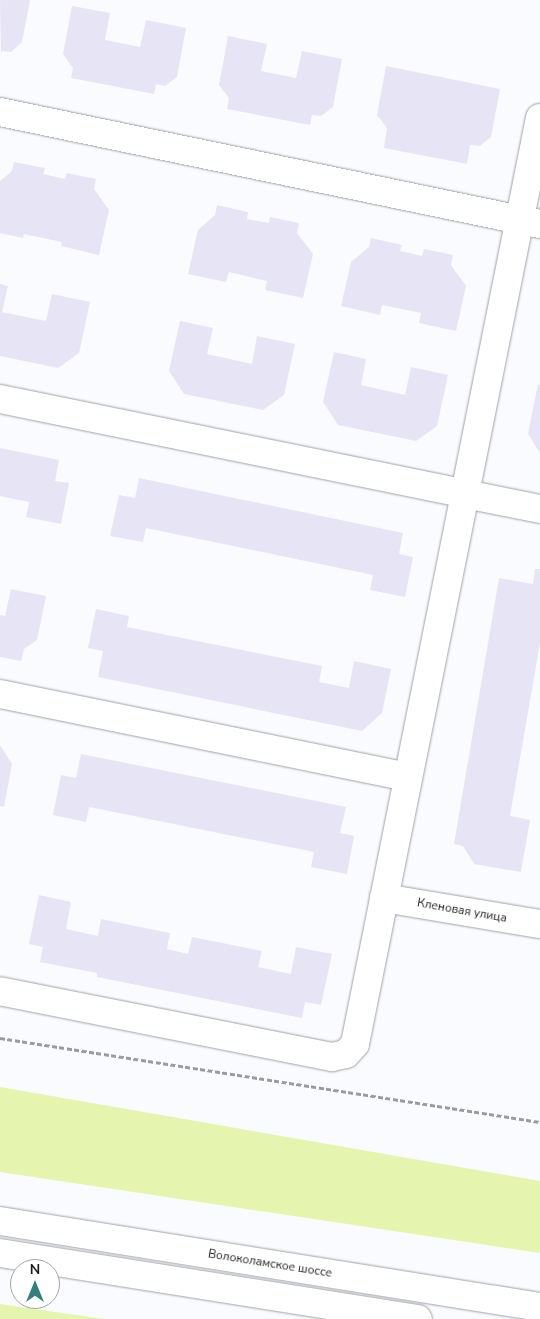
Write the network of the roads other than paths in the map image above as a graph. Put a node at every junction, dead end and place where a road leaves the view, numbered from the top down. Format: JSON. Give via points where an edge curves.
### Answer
{"nodes":[{"id":1,"x":0,"y":112,"type":"edge"},
{"id":2,"x":540,"y":118,"type":"edge"},
{"id":3,"x":530,"y":222,"type":"edge"},
{"id":4,"x":0,"y":399,"type":"edge"},
{"id":5,"x":465,"y":494,"type":"junction"},
{"id":6,"x":540,"y":509,"type":"edge"},
{"id":7,"x":0,"y":694,"type":"edge"},
{"id":8,"x":408,"y":777,"type":"junction"},
{"id":9,"x":384,"y":898,"type":"junction"},
{"id":10,"x":540,"y":924,"type":"edge"},
{"id":11,"x":0,"y":991,"type":"edge"},
{"id":12,"x":0,"y":1221,"type":"edge"},
{"id":13,"x":0,"y":1253,"type":"edge"},
{"id":14,"x":539,"y":1306,"type":"edge"},
{"id":15,"x":418,"y":1319,"type":"edge"}],
"edges":[{"from":1,"to":3,"type":"main road"},
{"from":2,"to":3,"type":"main road"},
{"from":3,"to":5,"type":"main road"},
{"from":4,"to":5,"type":"main road"},
{"from":5,"to":6,"type":"main road"},
{"from":5,"to":8,"type":"main road"},
{"from":7,"to":8,"type":"main road"},
{"from":8,"to":9,"type":"main road"},
{"from":9,"to":10,"type":"main road","name":"Кленовая улица"},
{"from":9,"to":11,"type":"main road","via":[[355,1044],[346,1054],[332,1057]]},
{"from":12,"to":14,"type":"main road","name":"Волоколамское шоссе"},
{"from":13,"to":15,"type":"main road"}]}
